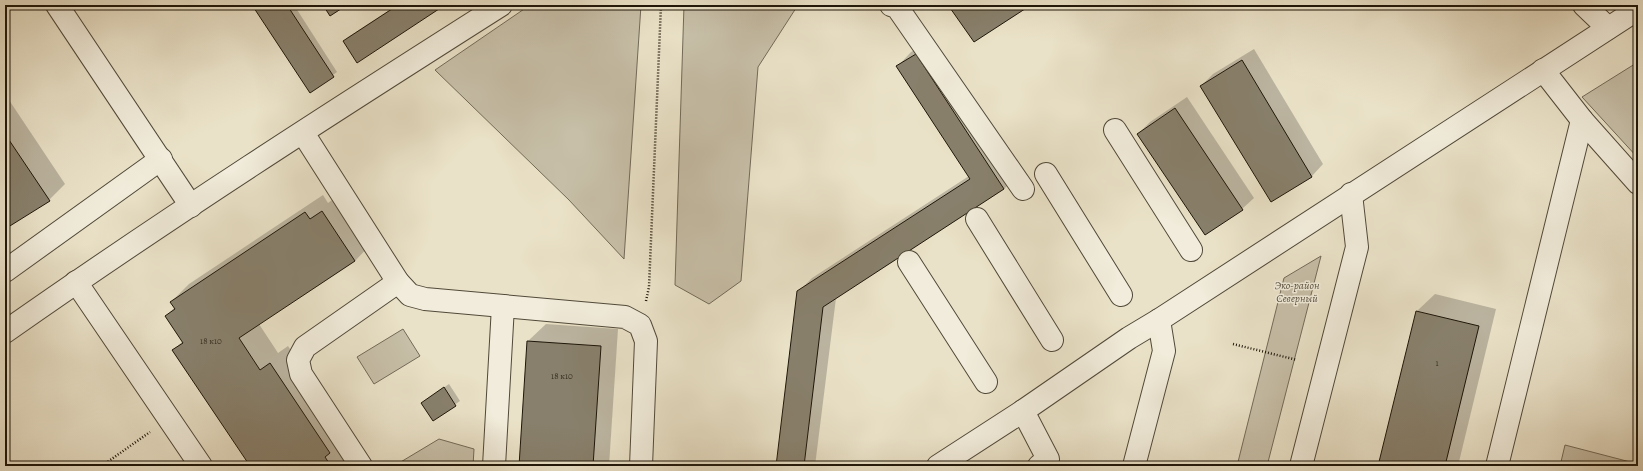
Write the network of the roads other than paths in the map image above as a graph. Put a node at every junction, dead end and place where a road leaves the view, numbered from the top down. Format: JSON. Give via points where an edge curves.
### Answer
{"nodes":[{"id":1,"x":57,"y":5,"type":"edge"},
{"id":2,"x":501,"y":5,"type":"edge"},
{"id":3,"x":891,"y":5,"type":"edge"},
{"id":4,"x":1584,"y":5,"type":"edge"},
{"id":5,"x":1638,"y":9,"type":"edge"},
{"id":6,"x":1608,"y":28,"type":"junction"},
{"id":7,"x":1543,"y":70,"type":"junction"},
{"id":8,"x":1582,"y":120,"type":"junction"},
{"id":9,"x":1115,"y":130,"type":"dead end"},
{"id":10,"x":303,"y":133,"type":"junction"},
{"id":11,"x":161,"y":158,"type":"junction"},
{"id":12,"x":1046,"y":174,"type":"dead end"},
{"id":13,"x":1638,"y":183,"type":"edge"},
{"id":14,"x":1023,"y":189,"type":"dead end"},
{"id":15,"x":1351,"y":194,"type":"junction"},
{"id":16,"x":192,"y":206,"type":"junction"},
{"id":17,"x":977,"y":219,"type":"dead end"},
{"id":18,"x":1191,"y":250,"type":"dead end"},
{"id":19,"x":909,"y":262,"type":"dead end"},
{"id":20,"x":5,"y":270,"type":"edge"},
{"id":21,"x":76,"y":282,"type":"junction"},
{"id":22,"x":398,"y":282,"type":"junction"},
{"id":23,"x":1121,"y":295,"type":"dead end"},
{"id":24,"x":503,"y":306,"type":"junction"},
{"id":25,"x":1159,"y":320,"type":"junction"},
{"id":26,"x":5,"y":332,"type":"edge"},
{"id":27,"x":1052,"y":340,"type":"dead end"},
{"id":28,"x":986,"y":382,"type":"dead end"},
{"id":29,"x":1023,"y":411,"type":"junction"},
{"id":30,"x":201,"y":466,"type":"edge"},
{"id":31,"x":361,"y":466,"type":"edge"},
{"id":32,"x":494,"y":466,"type":"edge"},
{"id":33,"x":641,"y":466,"type":"edge"},
{"id":34,"x":938,"y":466,"type":"edge"},
{"id":35,"x":1038,"y":466,"type":"edge"},
{"id":36,"x":1134,"y":466,"type":"edge"},
{"id":37,"x":1301,"y":466,"type":"edge"},
{"id":38,"x":1497,"y":466,"type":"edge"}],
"edges":[{"from":1,"to":11,"type":"street"},
{"from":2,"to":10,"type":"street"},
{"from":3,"to":14,"type":"street","via":[[897,7]]},
{"from":4,"to":6,"type":"street"},
{"from":5,"to":6,"type":"street"},
{"from":6,"to":7,"type":"street"},
{"from":7,"to":8,"type":"street"},
{"from":7,"to":15,"type":"street"},
{"from":8,"to":13,"type":"street"},
{"from":8,"to":38,"type":"street"},
{"from":9,"to":18,"type":"street"},
{"from":10,"to":16,"type":"street"},
{"from":10,"to":22,"type":"street"},
{"from":11,"to":16,"type":"street"},
{"from":11,"to":20,"type":"street"},
{"from":12,"to":23,"type":"street"},
{"from":15,"to":25,"type":"street"},
{"from":15,"to":37,"type":"street","via":[[1357,247]]},
{"from":16,"to":21,"type":"street"},
{"from":17,"to":27,"type":"street"},
{"from":19,"to":28,"type":"street"},
{"from":21,"to":26,"type":"street"},
{"from":21,"to":30,"type":"street"},
{"from":22,"to":24,"type":"street","via":[[410,295],[425,299]]},
{"from":22,"to":31,"type":"street","via":[[305,347],[298,360],[301,374]]},
{"from":24,"to":32,"type":"street"},
{"from":24,"to":33,"type":"street","via":[[625,317],[640,325],[646,341]]},
{"from":25,"to":29,"type":"street"},
{"from":25,"to":36,"type":"street","via":[[1164,351]]},
{"from":29,"to":34,"type":"street"},
{"from":29,"to":35,"type":"street","via":[[1048,459]]}]}
